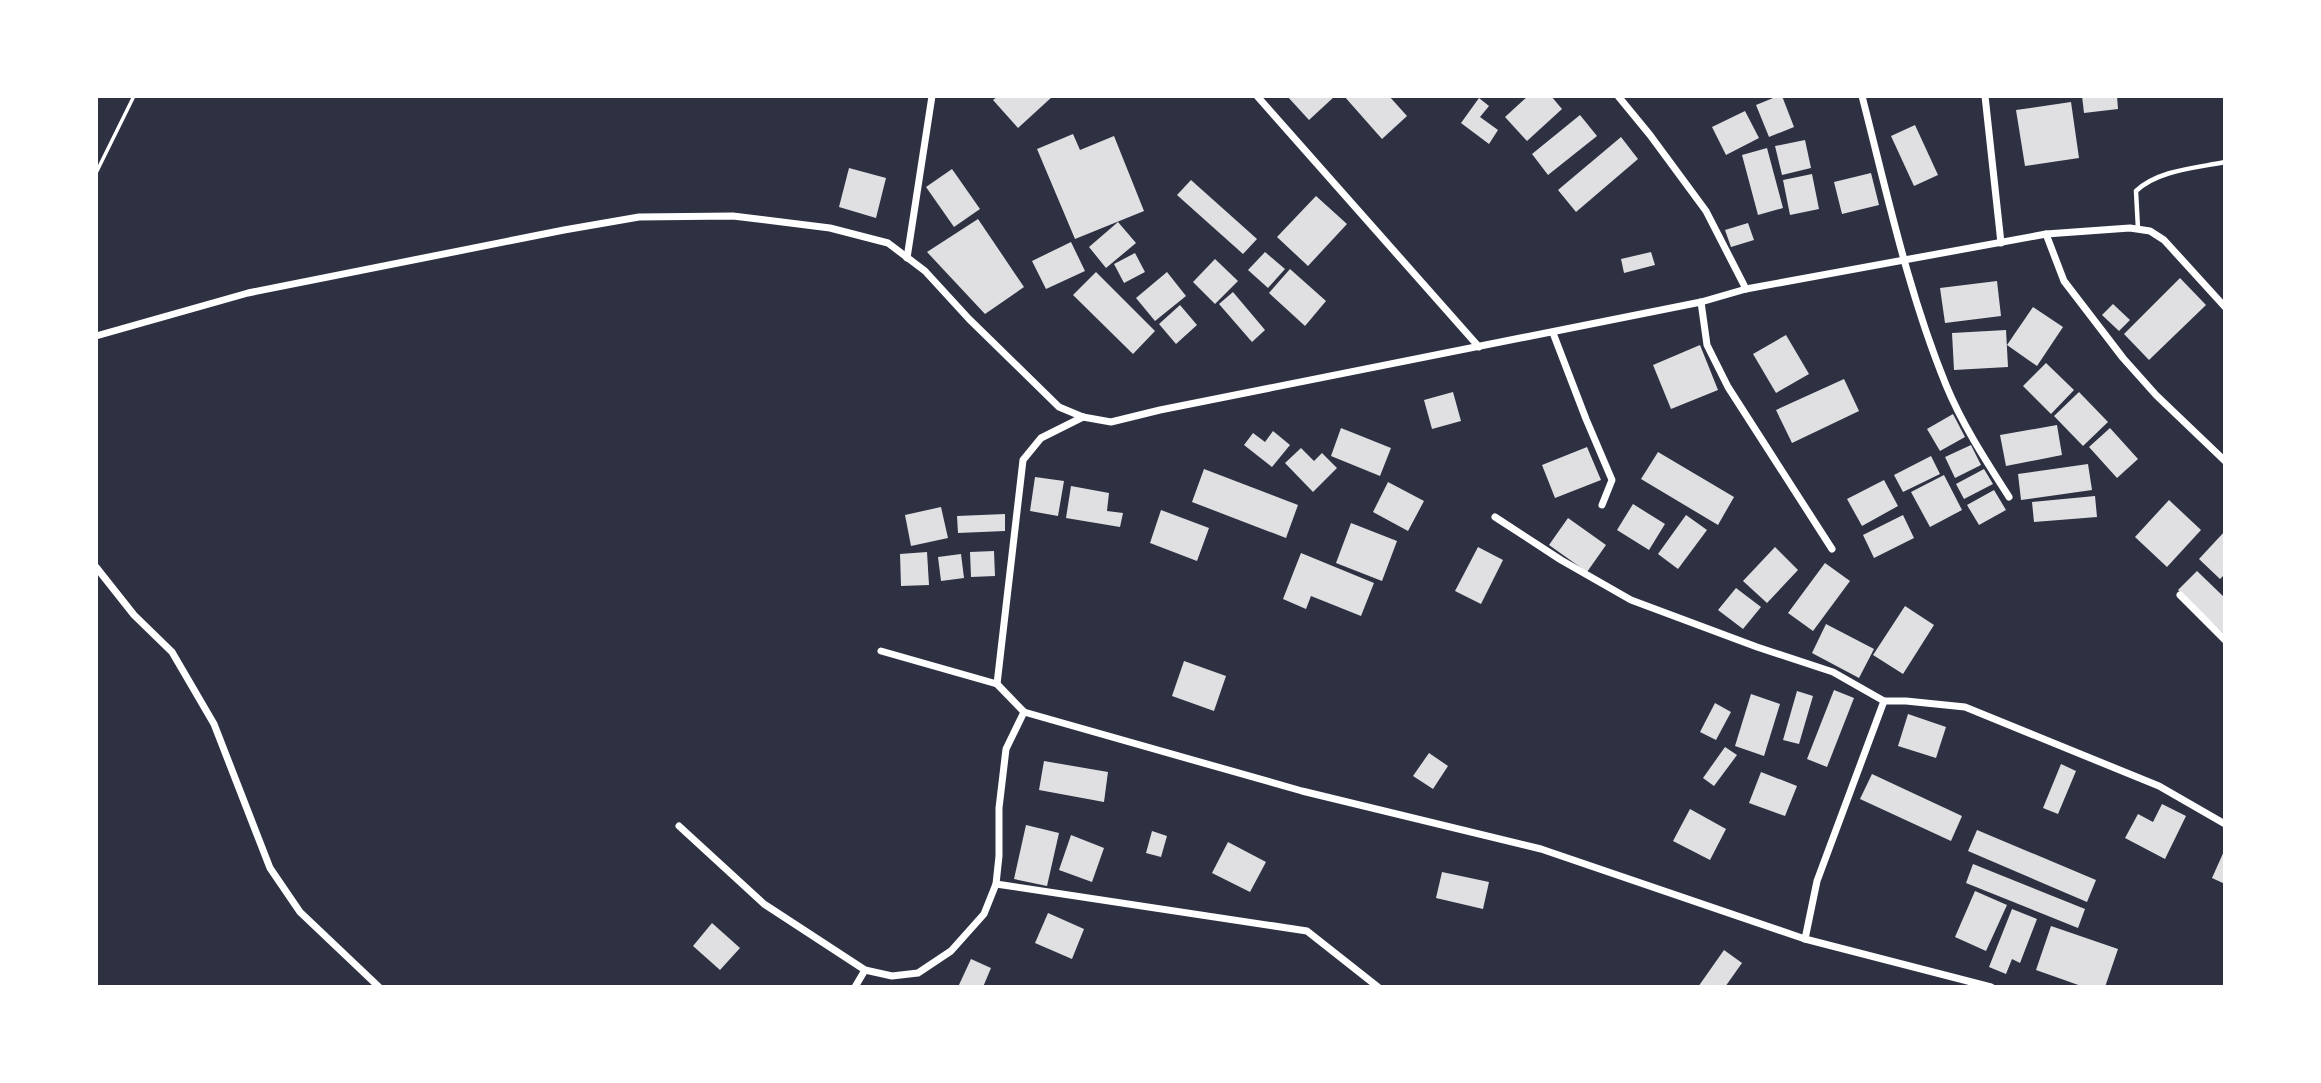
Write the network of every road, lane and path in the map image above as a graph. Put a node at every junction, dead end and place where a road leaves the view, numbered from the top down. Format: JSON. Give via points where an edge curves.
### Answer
{"nodes":[{"id":1,"x":134,"y":96,"type":"edge"},
{"id":2,"x":932,"y":96,"type":"edge"},
{"id":3,"x":1257,"y":96,"type":"edge"},
{"id":4,"x":1618,"y":96,"type":"edge"},
{"id":5,"x":1862,"y":96,"type":"edge"},
{"id":6,"x":1985,"y":96,"type":"edge"},
{"id":7,"x":2225,"y":162,"type":"edge"},
{"id":8,"x":96,"y":173,"type":"edge"},
{"id":9,"x":2138,"y":229,"type":"junction"},
{"id":10,"x":2046,"y":234,"type":"junction"},
{"id":11,"x":2001,"y":243,"type":"junction"},
{"id":12,"x":907,"y":258,"type":"junction"},
{"id":13,"x":1905,"y":260,"type":"junction"},
{"id":14,"x":1746,"y":289,"type":"junction"},
{"id":15,"x":1701,"y":302,"type":"junction"},
{"id":16,"x":2225,"y":307,"type":"edge"},
{"id":17,"x":1553,"y":333,"type":"junction"},
{"id":18,"x":96,"y":336,"type":"edge"},
{"id":19,"x":1479,"y":347,"type":"junction"},
{"id":20,"x":1083,"y":417,"type":"junction"},
{"id":21,"x":2225,"y":461,"type":"edge"},
{"id":22,"x":2009,"y":497,"type":"dead end"},
{"id":23,"x":1602,"y":505,"type":"dead end"},
{"id":24,"x":1495,"y":517,"type":"dead end"},
{"id":25,"x":1832,"y":549,"type":"dead end"},
{"id":26,"x":96,"y":567,"type":"edge"},
{"id":27,"x":2180,"y":595,"type":"dead end"},
{"id":28,"x":2225,"y":640,"type":"edge"},
{"id":29,"x":881,"y":651,"type":"dead end"},
{"id":30,"x":997,"y":684,"type":"junction"},
{"id":31,"x":1884,"y":701,"type":"junction"},
{"id":32,"x":1024,"y":712,"type":"junction"},
{"id":33,"x":2225,"y":824,"type":"edge"},
{"id":34,"x":679,"y":826,"type":"dead end"},
{"id":35,"x":996,"y":884,"type":"junction"},
{"id":36,"x":1805,"y":939,"type":"junction"},
{"id":37,"x":865,"y":970,"type":"junction"},
{"id":38,"x":380,"y":987,"type":"edge"},
{"id":39,"x":855,"y":987,"type":"edge"},
{"id":40,"x":1378,"y":987,"type":"edge"},
{"id":41,"x":1992,"y":987,"type":"edge"}],
"edges":[{"from":1,"to":8,"type":"path"},
{"from":2,"to":12,"type":"street"},
{"from":3,"to":19,"type":"street"},
{"from":4,"to":14,"type":"street","via":[[1706,211]]},
{"from":5,"to":13,"type":"street"},
{"from":6,"to":11,"type":"street"},
{"from":7,"to":9,"type":"lane","via":[[2146,182],[2136,191]]},
{"from":9,"to":10,"type":"street"},
{"from":9,"to":16,"type":"street","via":[[2150,230],[2164,240]]},
{"from":10,"to":11,"type":"street"},
{"from":10,"to":21,"type":"street","via":[[2063,281],[2123,358]]},
{"from":11,"to":13,"type":"street"},
{"from":12,"to":18,"type":"street","via":[[888,243],[830,228],[733,216],[639,217],[248,293]]},
{"from":12,"to":20,"type":"street","via":[[1041,391],[1059,407]]},
{"from":13,"to":14,"type":"street"},
{"from":13,"to":22,"type":"street","via":[[1946,387]]},
{"from":14,"to":15,"type":"street"},
{"from":15,"to":17,"type":"street"},
{"from":15,"to":25,"type":"street","via":[[1707,345],[1728,387]]},
{"from":17,"to":19,"type":"street"},
{"from":17,"to":23,"type":"street","via":[[1612,480]]},
{"from":19,"to":20,"type":"street","via":[[1111,422]]},
{"from":20,"to":30,"type":"street","via":[[1041,439],[1023,460]]},
{"from":24,"to":31,"type":"street","via":[[1631,600],[1833,672]]},
{"from":26,"to":38,"type":"street","via":[[134,615],[172,652],[214,724],[270,867],[300,912]]},
{"from":27,"to":28,"type":"street"},
{"from":29,"to":30,"type":"street"},
{"from":30,"to":32,"type":"street"},
{"from":31,"to":33,"type":"street","via":[[1965,707],[2159,786]]},
{"from":31,"to":36,"type":"street","via":[[1817,881]]},
{"from":32,"to":35,"type":"street","via":[[1006,749]]},
{"from":32,"to":36,"type":"street","via":[[1302,791],[1541,849]]},
{"from":34,"to":37,"type":"street","via":[[764,904]]},
{"from":35,"to":37,"type":"street","via":[[984,914],[951,951],[918,974],[892,976]]},
{"from":35,"to":40,"type":"street","via":[[1307,931]]},
{"from":36,"to":41,"type":"street"},
{"from":37,"to":39,"type":"street"}]}
